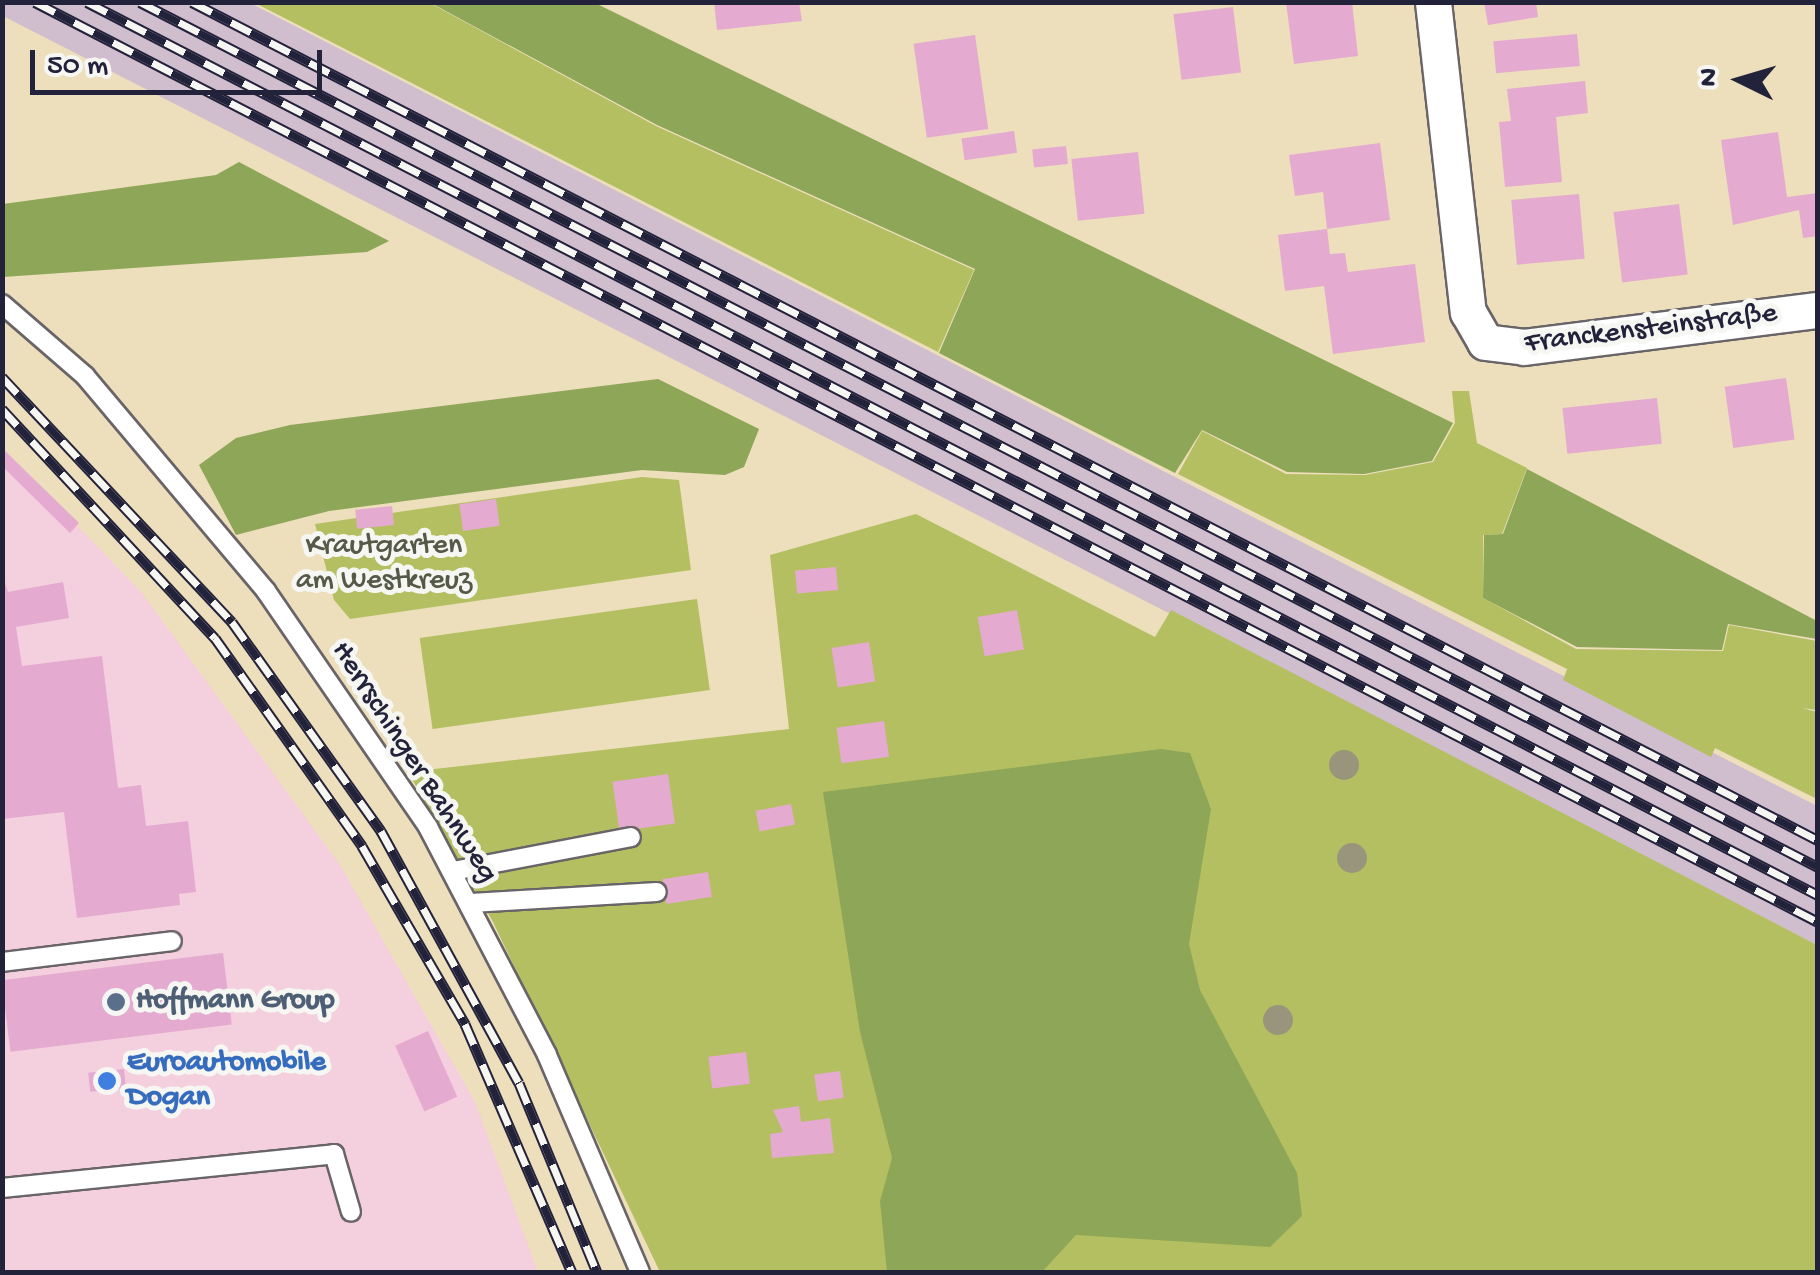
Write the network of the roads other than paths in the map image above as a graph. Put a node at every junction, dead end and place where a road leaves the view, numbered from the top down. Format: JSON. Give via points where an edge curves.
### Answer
{"nodes":[{"id":1,"x":1433,"y":2,"type":"edge"},
{"id":2,"x":2,"y":304,"type":"edge"},
{"id":3,"x":1818,"y":310,"type":"edge"},
{"id":4,"x":631,"y":837,"type":"dead end"},
{"id":5,"x":453,"y":870,"type":"junction"},
{"id":6,"x":657,"y":892,"type":"dead end"},
{"id":7,"x":472,"y":903,"type":"junction"},
{"id":8,"x":172,"y":941,"type":"dead end"},
{"id":9,"x":2,"y":962,"type":"edge"},
{"id":10,"x":2,"y":1188,"type":"edge"},
{"id":11,"x":352,"y":1212,"type":"dead end"},
{"id":12,"x":640,"y":1272,"type":"edge"}],
"edges":[{"from":1,"to":3,"type":"street","name":"Franckensteinstraße","via":[[1468,312],[1485,342],[1524,347]]},
{"from":2,"to":5,"type":"lane","name":"Herrschinger Bahnweg","via":[[85,376],[266,590]]},
{"from":4,"to":5,"type":"lane"},
{"from":5,"to":7,"type":"lane","name":"Herrschinger Bahnweg"},
{"from":6,"to":7,"type":"lane"},
{"from":7,"to":12,"type":"lane","name":"Herrschinger Bahnweg"},
{"from":8,"to":9,"type":"lane"},
{"from":10,"to":11,"type":"lane","via":[[334,1154]]}]}
